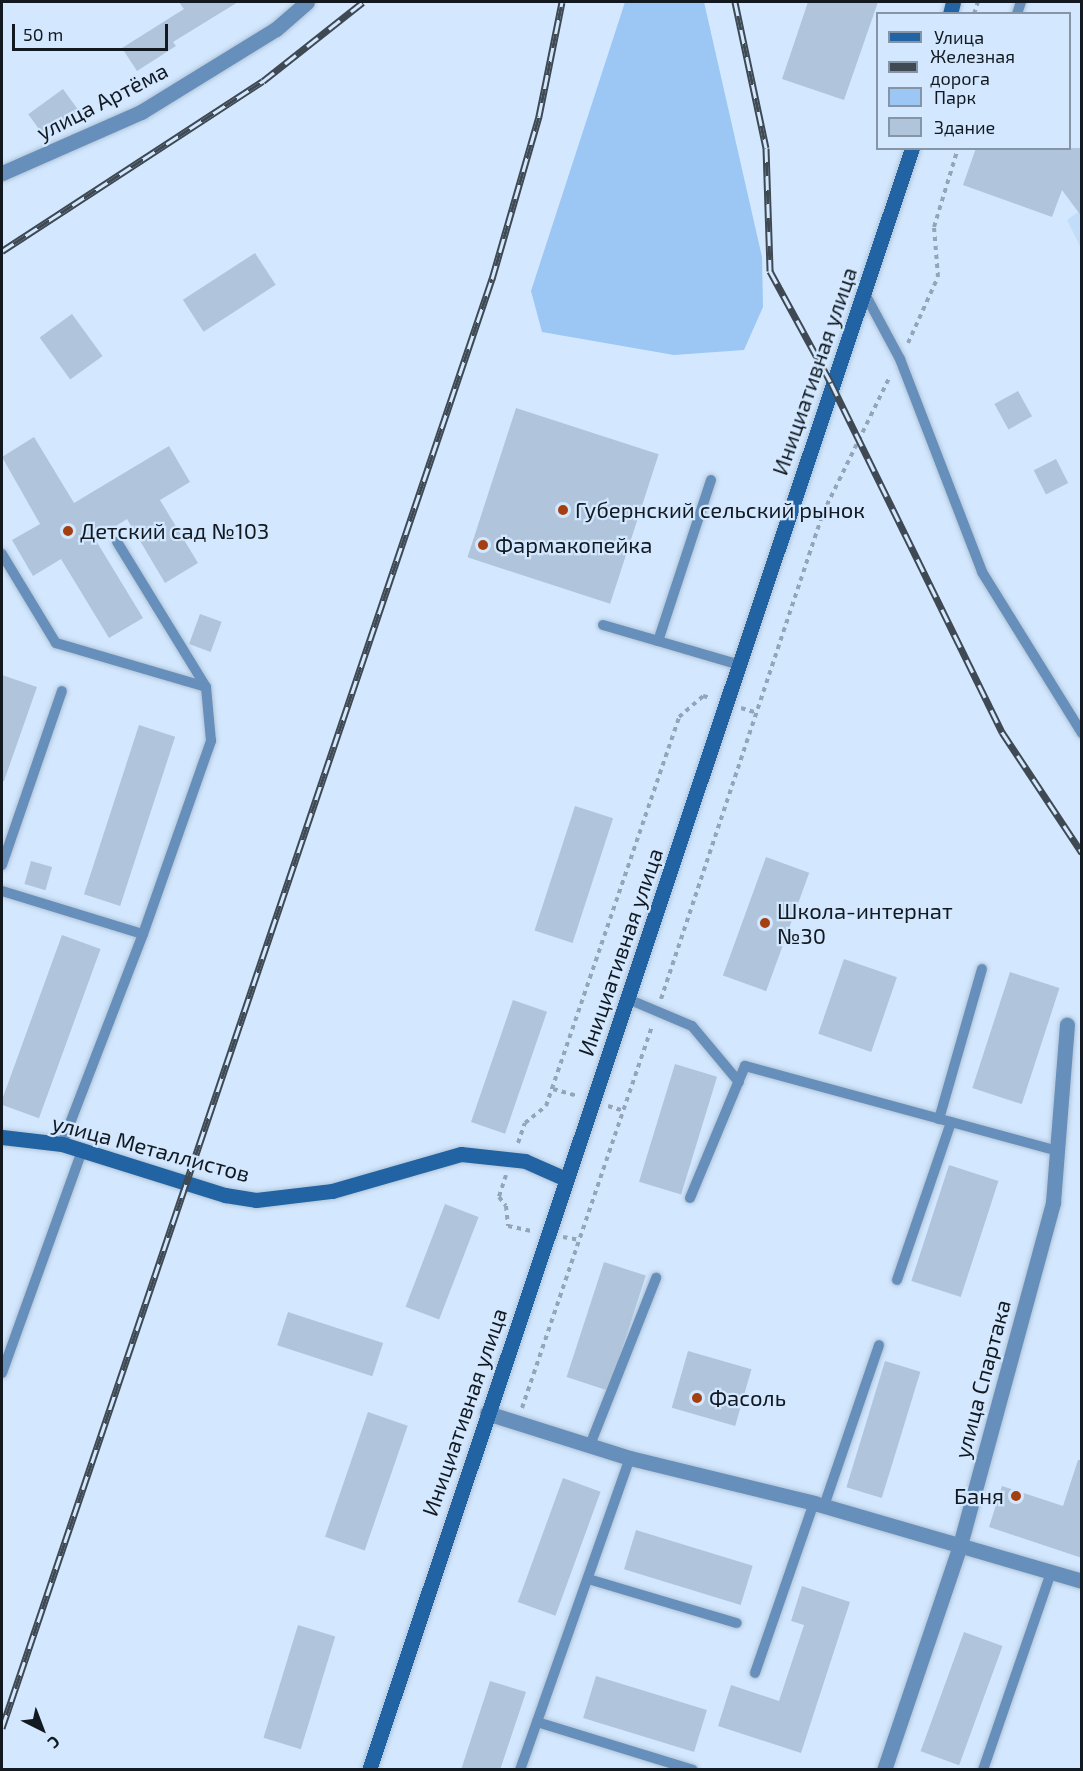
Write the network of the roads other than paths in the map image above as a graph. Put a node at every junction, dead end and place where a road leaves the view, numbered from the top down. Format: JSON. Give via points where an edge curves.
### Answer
{"nodes":[{"id":1,"x":307,"y":2,"type":"edge"},
{"id":2,"x":911,"y":150,"type":"edge"},
{"id":3,"x":2,"y":172,"type":"edge"},
{"id":4,"x":865,"y":294,"type":"junction"},
{"id":5,"x":711,"y":480,"type":"dead end"},
{"id":6,"x":117,"y":542,"type":"dead end"},
{"id":7,"x":2,"y":554,"type":"edge"},
{"id":8,"x":603,"y":625,"type":"dead end"},
{"id":9,"x":658,"y":641,"type":"junction"},
{"id":10,"x":740,"y":665,"type":"junction"},
{"id":11,"x":206,"y":687,"type":"junction"},
{"id":12,"x":63,"y":691,"type":"dead end"},
{"id":13,"x":1082,"y":733,"type":"edge"},
{"id":14,"x":2,"y":865,"type":"edge"},
{"id":15,"x":2,"y":891,"type":"edge"},
{"id":16,"x":143,"y":934,"type":"junction"},
{"id":17,"x":982,"y":969,"type":"dead end"},
{"id":18,"x":628,"y":999,"type":"junction"},
{"id":19,"x":1067,"y":1025,"type":"dead end"},
{"id":20,"x":739,"y":1082,"type":"junction"},
{"id":21,"x":939,"y":1119,"type":"junction"},
{"id":22,"x":951,"y":1122,"type":"junction"},
{"id":23,"x":2,"y":1137,"type":"edge"},
{"id":24,"x":62,"y":1144,"type":"junction"},
{"id":25,"x":82,"y":1150,"type":"junction"},
{"id":26,"x":1058,"y":1151,"type":"junction"},
{"id":27,"x":566,"y":1179,"type":"junction"},
{"id":28,"x":690,"y":1198,"type":"dead end"},
{"id":29,"x":656,"y":1278,"type":"dead end"},
{"id":30,"x":897,"y":1280,"type":"dead end"},
{"id":31,"x":879,"y":1344,"type":"dead end"},
{"id":32,"x":2,"y":1373,"type":"edge"},
{"id":33,"x":488,"y":1413,"type":"junction"},
{"id":34,"x":590,"y":1445,"type":"junction"},
{"id":35,"x":630,"y":1458,"type":"junction"},
{"id":36,"x":819,"y":1505,"type":"junction"},
{"id":37,"x":960,"y":1545,"type":"junction"},
{"id":38,"x":1051,"y":1573,"type":"junction"},
{"id":39,"x":588,"y":1579,"type":"junction"},
{"id":40,"x":1082,"y":1581,"type":"edge"},
{"id":41,"x":737,"y":1623,"type":"dead end"},
{"id":42,"x":755,"y":1673,"type":"dead end"},
{"id":43,"x":537,"y":1722,"type":"junction"},
{"id":44,"x":369,"y":1770,"type":"edge"},
{"id":45,"x":520,"y":1770,"type":"edge"},
{"id":46,"x":693,"y":1770,"type":"edge"},
{"id":47,"x":884,"y":1770,"type":"edge"},
{"id":48,"x":983,"y":1770,"type":"edge"}],
"edges":[{"from":1,"to":3,"type":"street","name":"улица Артёма","via":[[276,29],[141,112]]},
{"from":2,"to":4,"type":"main road","name":"Инициативная улица"},
{"from":4,"to":10,"type":"main road","name":"Инициативная улица","via":[[831,383]]},
{"from":4,"to":13,"type":"lane","via":[[900,359],[982,572]]},
{"from":5,"to":9,"type":"lane"},
{"from":6,"to":11,"type":"lane"},
{"from":7,"to":11,"type":"lane","via":[[56,643]]},
{"from":8,"to":9,"type":"lane"},
{"from":9,"to":10,"type":"lane"},
{"from":10,"to":18,"type":"main road","name":"Инициативная улица"},
{"from":11,"to":16,"type":"lane","via":[[210,741]]},
{"from":12,"to":14,"type":"lane"},
{"from":15,"to":16,"type":"lane"},
{"from":16,"to":24,"type":"lane"},
{"from":17,"to":21,"type":"lane"},
{"from":18,"to":20,"type":"lane","via":[[692,1026]]},
{"from":18,"to":27,"type":"main road","name":"Инициативная улица"},
{"from":19,"to":26,"type":"street","name":"улица Спартака"},
{"from":20,"to":21,"type":"lane","via":[[745,1066]]},
{"from":20,"to":28,"type":"lane"},
{"from":21,"to":22,"type":"lane"},
{"from":22,"to":26,"type":"lane"},
{"from":22,"to":30,"type":"lane"},
{"from":23,"to":24,"type":"main road","name":"улица Металлистов"},
{"from":24,"to":25,"type":"main road","name":"улица Металлистов"},
{"from":25,"to":27,"type":"main road","name":"улица Металлистов","via":[[225,1195],[256,1200],[332,1191],[461,1154],[525,1161]]},
{"from":25,"to":32,"type":"lane"},
{"from":26,"to":37,"type":"street","name":"улица Спартака","via":[[1053,1202]]},
{"from":27,"to":33,"type":"main road","name":"Инициативная улица"},
{"from":29,"to":34,"type":"lane"},
{"from":31,"to":36,"type":"lane"},
{"from":33,"to":34,"type":"street"},
{"from":33,"to":44,"type":"main road","name":"Инициативная улица"},
{"from":34,"to":35,"type":"street"},
{"from":35,"to":36,"type":"street"},
{"from":35,"to":39,"type":"lane"},
{"from":36,"to":37,"type":"street"},
{"from":36,"to":42,"type":"lane"},
{"from":37,"to":38,"type":"street"},
{"from":37,"to":47,"type":"street","name":"улица Спартака"},
{"from":38,"to":40,"type":"street"},
{"from":38,"to":48,"type":"lane"},
{"from":39,"to":41,"type":"lane"},
{"from":39,"to":43,"type":"lane"},
{"from":43,"to":45,"type":"lane"},
{"from":43,"to":46,"type":"lane"}]}
